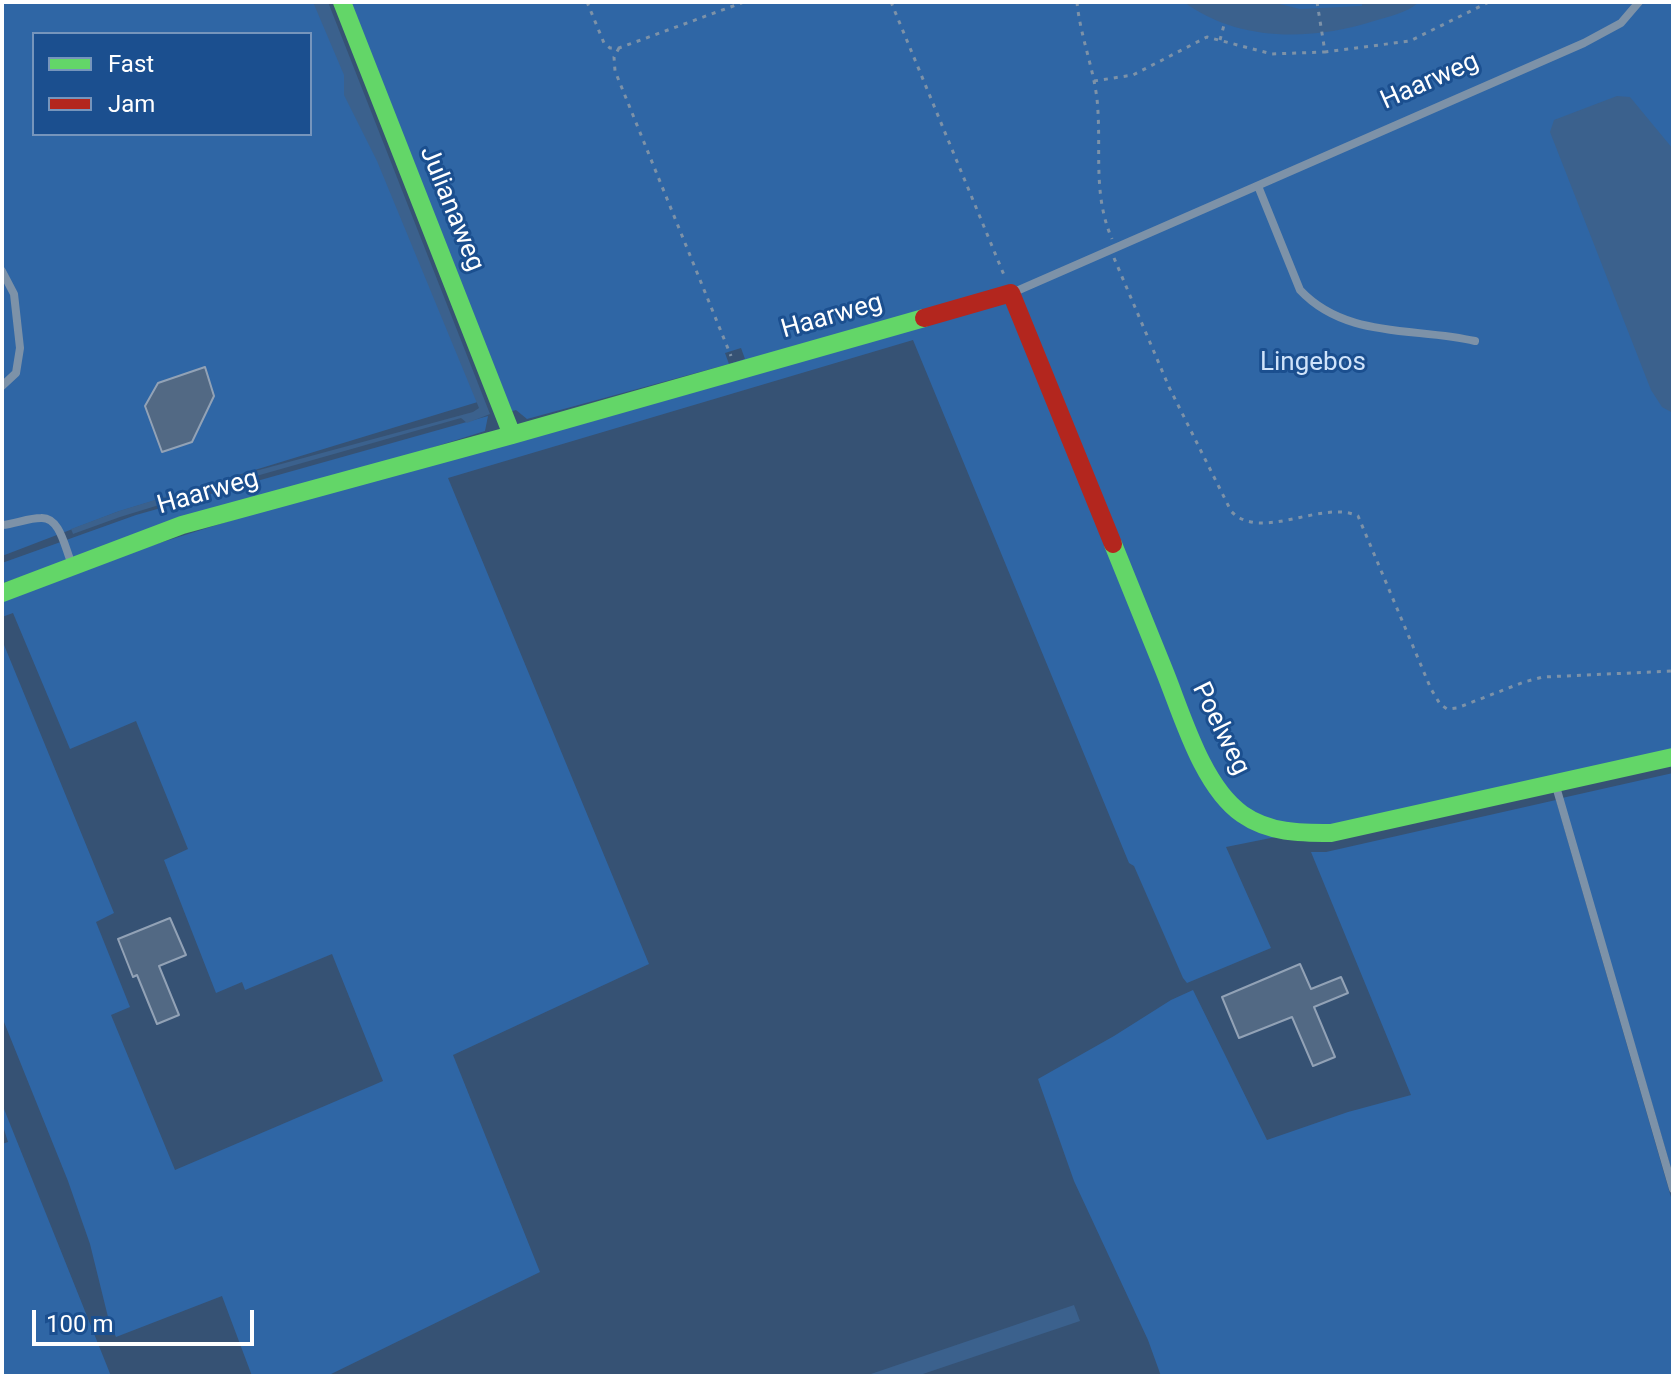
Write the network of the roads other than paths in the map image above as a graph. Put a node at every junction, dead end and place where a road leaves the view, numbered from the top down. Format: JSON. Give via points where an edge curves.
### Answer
{"nodes":[{"id":1,"x":342,"y":2,"type":"edge"},
{"id":2,"x":1639,"y":2,"type":"edge"},
{"id":3,"x":1258,"y":186,"type":"junction"},
{"id":4,"x":2,"y":271,"type":"edge"},
{"id":5,"x":1011,"y":293,"type":"junction"},
{"id":6,"x":1475,"y":341,"type":"dead end"},
{"id":7,"x":2,"y":386,"type":"edge"},
{"id":8,"x":512,"y":435,"type":"junction"},
{"id":9,"x":2,"y":525,"type":"edge"},
{"id":10,"x":73,"y":565,"type":"junction"},
{"id":11,"x":2,"y":593,"type":"edge"},
{"id":12,"x":1673,"y":757,"type":"edge"},
{"id":13,"x":1555,"y":783,"type":"junction"},
{"id":14,"x":1673,"y":1189,"type":"edge"}],
"edges":[{"from":1,"to":8,"type":"street","name":"Julianaweg"},
{"from":2,"to":3,"type":"lane","name":"Haarweg","via":[[1621,23],[1584,43]]},
{"from":3,"to":5,"type":"lane","name":"Haarweg"},
{"from":3,"to":6,"type":"lane","via":[[1300,290],[1312,302],[1338,319],[1370,327]]},
{"from":4,"to":7,"type":"lane","via":[[14,294],[20,348],[16,373]]},
{"from":5,"to":8,"type":"street","name":"Haarweg"},
{"from":5,"to":13,"type":"street","name":"Poelweg","via":[[1196,748],[1233,809],[1263,826],[1294,834],[1331,833]]},
{"from":8,"to":10,"type":"street","name":"Haarweg","via":[[182,525]]},
{"from":9,"to":10,"type":"lane","via":[[52,520]]},
{"from":10,"to":11,"type":"street","name":"Haarweg"},
{"from":12,"to":13,"type":"street","name":"Poelweg"},
{"from":13,"to":14,"type":"lane"}]}
